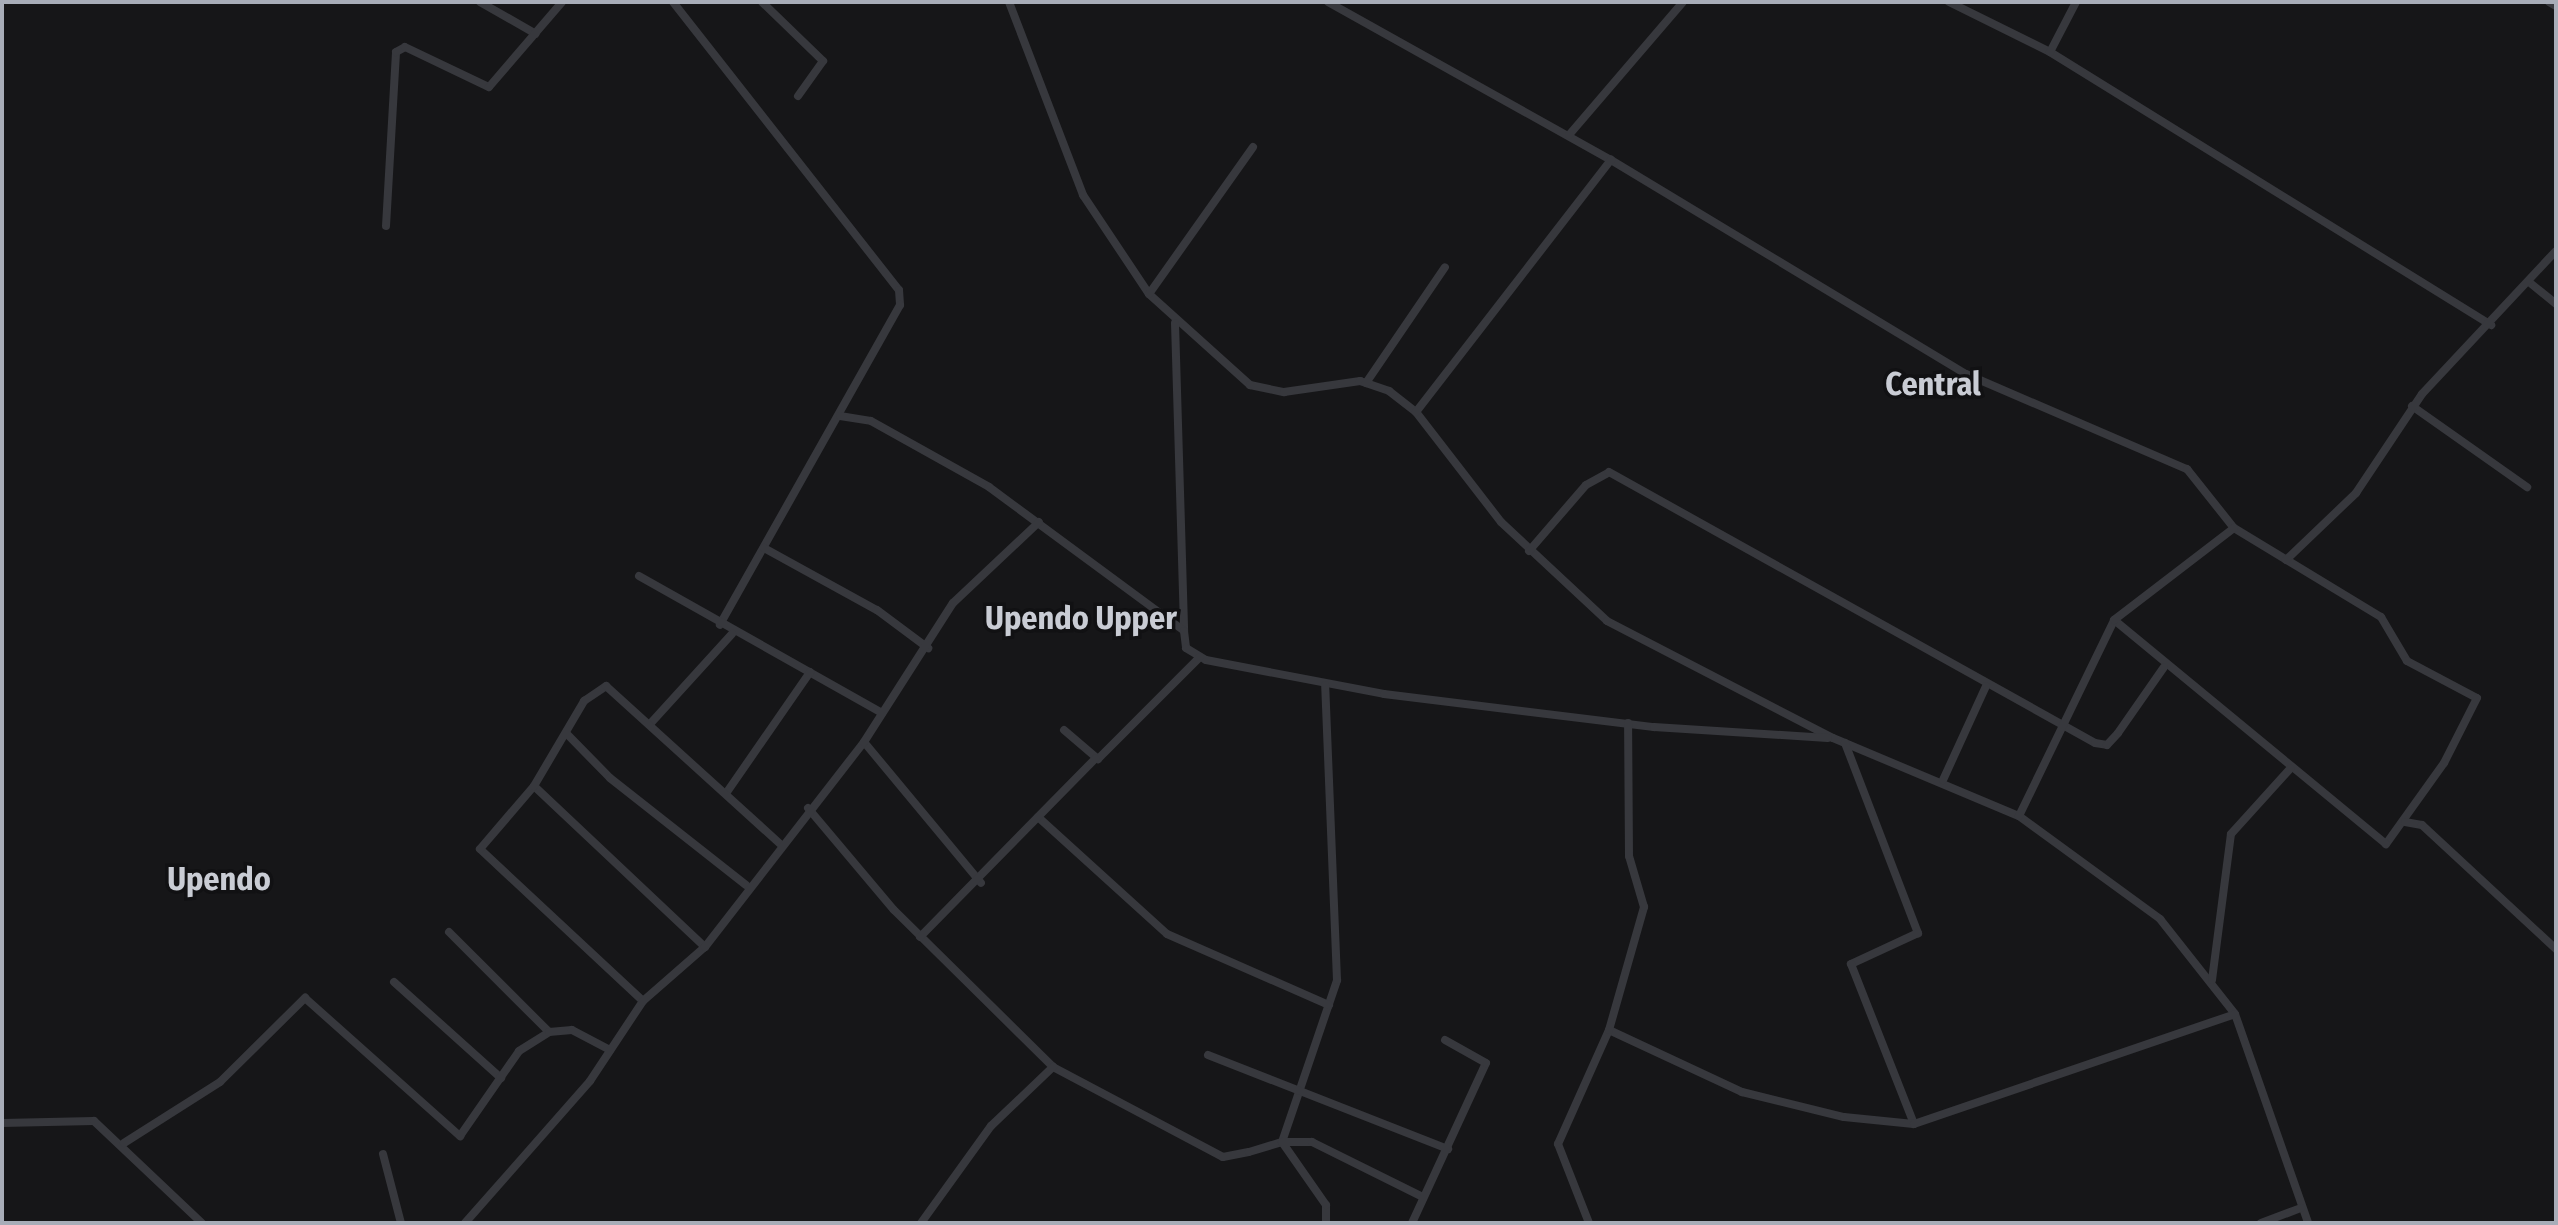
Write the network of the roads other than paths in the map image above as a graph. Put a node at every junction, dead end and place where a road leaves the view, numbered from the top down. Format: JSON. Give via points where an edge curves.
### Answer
{"nodes":[{"id":1,"x":480,"y":2,"type":"edge"},
{"id":2,"x":562,"y":2,"type":"edge"},
{"id":3,"x":673,"y":2,"type":"edge"},
{"id":4,"x":762,"y":2,"type":"edge"},
{"id":5,"x":1009,"y":2,"type":"edge"},
{"id":6,"x":1683,"y":2,"type":"edge"},
{"id":7,"x":1949,"y":2,"type":"edge"},
{"id":8,"x":2076,"y":2,"type":"edge"},
{"id":9,"x":2549,"y":2,"type":"edge"},
{"id":10,"x":1336,"y":3,"type":"edge"},
{"id":11,"x":2556,"y":6,"type":"edge"},
{"id":12,"x":536,"y":34,"type":"junction"},
{"id":13,"x":2050,"y":52,"type":"junction"},
{"id":14,"x":798,"y":96,"type":"dead end"},
{"id":15,"x":1569,"y":135,"type":"junction"},
{"id":16,"x":1253,"y":147,"type":"dead end"},
{"id":17,"x":1611,"y":160,"type":"junction"},
{"id":18,"x":386,"y":226,"type":"dead end"},
{"id":19,"x":2556,"y":251,"type":"edge"},
{"id":20,"x":1445,"y":267,"type":"dead end"},
{"id":21,"x":2529,"y":282,"type":"junction"},
{"id":22,"x":1149,"y":294,"type":"junction"},
{"id":23,"x":2556,"y":304,"type":"edge"},
{"id":24,"x":1175,"y":323,"type":"junction"},
{"id":25,"x":2491,"y":325,"type":"junction"},
{"id":26,"x":1366,"y":383,"type":"junction"},
{"id":27,"x":2412,"y":406,"type":"junction"},
{"id":28,"x":1416,"y":412,"type":"junction"},
{"id":29,"x":840,"y":416,"type":"junction"},
{"id":30,"x":2527,"y":487,"type":"dead end"},
{"id":31,"x":1039,"y":522,"type":"junction"},
{"id":32,"x":2234,"y":528,"type":"junction"},
{"id":33,"x":764,"y":548,"type":"junction"},
{"id":34,"x":1529,"y":551,"type":"junction"},
{"id":35,"x":2286,"y":560,"type":"junction"},
{"id":36,"x":639,"y":576,"type":"dead end"},
{"id":37,"x":2114,"y":620,"type":"junction"},
{"id":38,"x":720,"y":625,"type":"junction"},
{"id":39,"x":1184,"y":631,"type":"junction"},
{"id":40,"x":732,"y":634,"type":"junction"},
{"id":41,"x":928,"y":648,"type":"junction"},
{"id":42,"x":1200,"y":657,"type":"junction"},
{"id":43,"x":2164,"y":667,"type":"junction"},
{"id":44,"x":810,"y":672,"type":"junction"},
{"id":45,"x":1325,"y":685,"type":"junction"},
{"id":46,"x":1986,"y":686,"type":"junction"},
{"id":47,"x":882,"y":713,"type":"junction"},
{"id":48,"x":1628,"y":723,"type":"junction"},
{"id":49,"x":650,"y":724,"type":"junction"},
{"id":50,"x":2059,"y":726,"type":"junction"},
{"id":51,"x":1064,"y":730,"type":"dead end"},
{"id":52,"x":566,"y":733,"type":"junction"},
{"id":53,"x":1833,"y":738,"type":"junction"},
{"id":54,"x":864,"y":742,"type":"junction"},
{"id":55,"x":1845,"y":743,"type":"junction"},
{"id":56,"x":1095,"y":759,"type":"junction"},
{"id":57,"x":2290,"y":769,"type":"junction"},
{"id":58,"x":1943,"y":780,"type":"junction"},
{"id":59,"x":534,"y":786,"type":"junction"},
{"id":60,"x":727,"y":792,"type":"junction"},
{"id":61,"x":808,"y":808,"type":"junction"},
{"id":62,"x":2019,"y":816,"type":"junction"},
{"id":63,"x":1038,"y":817,"type":"junction"},
{"id":64,"x":2405,"y":822,"type":"junction"},
{"id":65,"x":780,"y":844,"type":"junction"},
{"id":66,"x":981,"y":883,"type":"junction"},
{"id":67,"x":746,"y":885,"type":"junction"},
{"id":68,"x":449,"y":932,"type":"dead end"},
{"id":69,"x":920,"y":937,"type":"junction"},
{"id":70,"x":705,"y":947,"type":"junction"},
{"id":71,"x":2556,"y":949,"type":"edge"},
{"id":72,"x":2212,"y":980,"type":"junction"},
{"id":73,"x":394,"y":982,"type":"dead end"},
{"id":74,"x":643,"y":1001,"type":"junction"},
{"id":75,"x":1329,"y":1005,"type":"junction"},
{"id":76,"x":2235,"y":1014,"type":"junction"},
{"id":77,"x":1609,"y":1030,"type":"junction"},
{"id":78,"x":549,"y":1032,"type":"junction"},
{"id":79,"x":1445,"y":1040,"type":"dead end"},
{"id":80,"x":610,"y":1050,"type":"junction"},
{"id":81,"x":1208,"y":1055,"type":"dead end"},
{"id":82,"x":1053,"y":1067,"type":"junction"},
{"id":83,"x":501,"y":1078,"type":"junction"},
{"id":84,"x":1297,"y":1087,"type":"junction"},
{"id":85,"x":2,"y":1123,"type":"edge"},
{"id":86,"x":1914,"y":1124,"type":"junction"},
{"id":87,"x":1282,"y":1142,"type":"junction"},
{"id":88,"x":124,"y":1143,"type":"junction"},
{"id":89,"x":1448,"y":1149,"type":"junction"},
{"id":90,"x":383,"y":1154,"type":"dead end"},
{"id":91,"x":1423,"y":1197,"type":"junction"},
{"id":92,"x":2301,"y":1208,"type":"junction"},
{"id":93,"x":202,"y":1223,"type":"edge"},
{"id":94,"x":401,"y":1223,"type":"edge"},
{"id":95,"x":465,"y":1223,"type":"edge"},
{"id":96,"x":921,"y":1223,"type":"edge"},
{"id":97,"x":1326,"y":1223,"type":"edge"},
{"id":98,"x":1412,"y":1223,"type":"edge"},
{"id":99,"x":1589,"y":1223,"type":"edge"},
{"id":100,"x":2261,"y":1223,"type":"edge"},
{"id":101,"x":2308,"y":1223,"type":"edge"}],
"edges":[{"from":1,"to":12,"type":"street"},
{"from":2,"to":12,"type":"street"},
{"from":3,"to":29,"type":"street","via":[[899,290],[900,305]]},
{"from":4,"to":14,"type":"street","via":[[823,61]]},
{"from":5,"to":22,"type":"street","via":[[1083,195]]},
{"from":6,"to":15,"type":"street"},
{"from":7,"to":13,"type":"street"},
{"from":8,"to":13,"type":"street"},
{"from":9,"to":11,"type":"street"},
{"from":10,"to":15,"type":"street"},
{"from":12,"to":18,"type":"street","via":[[489,87],[405,47],[396,52]]},
{"from":13,"to":25,"type":"street"},
{"from":15,"to":17,"type":"street"},
{"from":16,"to":22,"type":"street"},
{"from":17,"to":28,"type":"street"},
{"from":17,"to":32,"type":"street","via":[[1966,374],[2187,469]]},
{"from":19,"to":21,"type":"street"},
{"from":20,"to":26,"type":"street"},
{"from":21,"to":23,"type":"street"},
{"from":21,"to":25,"type":"street"},
{"from":22,"to":24,"type":"street"},
{"from":24,"to":26,"type":"street","via":[[1266,391]]},
{"from":24,"to":39,"type":"street"},
{"from":25,"to":27,"type":"street"},
{"from":26,"to":28,"type":"street"},
{"from":27,"to":30,"type":"street"},
{"from":27,"to":35,"type":"street","via":[[2356,493]]},
{"from":28,"to":34,"type":"street"},
{"from":29,"to":31,"type":"street","via":[[871,421]]},
{"from":29,"to":33,"type":"street"},
{"from":31,"to":39,"type":"street"},
{"from":31,"to":41,"type":"street","via":[[953,603]]},
{"from":32,"to":35,"type":"street"},
{"from":32,"to":37,"type":"street"},
{"from":33,"to":38,"type":"street"},
{"from":33,"to":41,"type":"street","via":[[877,610]]},
{"from":34,"to":46,"type":"street","via":[[1594,478],[1622,475]]},
{"from":34,"to":53,"type":"street","via":[[1607,621]]},
{"from":35,"to":64,"type":"street","via":[[2381,617],[2407,661],[2477,698]]},
{"from":36,"to":38,"type":"street"},
{"from":37,"to":43,"type":"street"},
{"from":37,"to":50,"type":"street"},
{"from":38,"to":40,"type":"street"},
{"from":39,"to":42,"type":"street","via":[[1186,648]]},
{"from":40,"to":44,"type":"street"},
{"from":40,"to":49,"type":"street"},
{"from":41,"to":47,"type":"street"},
{"from":42,"to":45,"type":"street"},
{"from":42,"to":56,"type":"street"},
{"from":43,"to":50,"type":"street","via":[[2107,745]]},
{"from":43,"to":57,"type":"street"},
{"from":44,"to":47,"type":"street"},
{"from":44,"to":60,"type":"street"},
{"from":45,"to":48,"type":"street"},
{"from":45,"to":75,"type":"street","via":[[1339,952]]},
{"from":46,"to":50,"type":"street"},
{"from":46,"to":58,"type":"street"},
{"from":47,"to":54,"type":"street"},
{"from":48,"to":53,"type":"street"},
{"from":48,"to":77,"type":"street","via":[[1629,856],[1644,907]]},
{"from":49,"to":52,"type":"street","via":[[606,686],[584,701]]},
{"from":49,"to":60,"type":"street"},
{"from":50,"to":62,"type":"street"},
{"from":51,"to":56,"type":"street"},
{"from":52,"to":59,"type":"street"},
{"from":52,"to":67,"type":"street","via":[[610,778]]},
{"from":53,"to":55,"type":"street"},
{"from":54,"to":61,"type":"street"},
{"from":54,"to":66,"type":"street"},
{"from":55,"to":58,"type":"street"},
{"from":55,"to":86,"type":"street","via":[[1918,933],[1851,964]]},
{"from":56,"to":63,"type":"street"},
{"from":57,"to":64,"type":"street","via":[[2380,841],[2394,840]]},
{"from":57,"to":72,"type":"street","via":[[2231,834]]},
{"from":58,"to":62,"type":"street"},
{"from":59,"to":70,"type":"street"},
{"from":59,"to":74,"type":"street","via":[[493,825],[480,849],[484,860]]},
{"from":60,"to":65,"type":"street"},
{"from":61,"to":65,"type":"street"},
{"from":61,"to":69,"type":"street"},
{"from":62,"to":72,"type":"street","via":[[2160,919]]},
{"from":63,"to":66,"type":"street"},
{"from":63,"to":75,"type":"street","via":[[1167,934]]},
{"from":64,"to":71,"type":"street","via":[[2422,825]]},
{"from":65,"to":67,"type":"street"},
{"from":66,"to":69,"type":"street"},
{"from":67,"to":70,"type":"street"},
{"from":68,"to":78,"type":"street"},
{"from":69,"to":82,"type":"street"},
{"from":70,"to":74,"type":"street"},
{"from":72,"to":76,"type":"street"},
{"from":73,"to":83,"type":"street"},
{"from":74,"to":80,"type":"street"},
{"from":75,"to":84,"type":"street"},
{"from":76,"to":86,"type":"street"},
{"from":76,"to":92,"type":"street"},
{"from":77,"to":86,"type":"street","via":[[1742,1092],[1844,1117]]},
{"from":77,"to":99,"type":"street","via":[[1558,1144]]},
{"from":78,"to":80,"type":"street","via":[[572,1030]]},
{"from":78,"to":83,"type":"street","via":[[519,1051]]},
{"from":79,"to":89,"type":"street","via":[[1486,1063]]},
{"from":80,"to":95,"type":"street"},
{"from":81,"to":84,"type":"street"},
{"from":82,"to":87,"type":"street","via":[[1223,1157]]},
{"from":82,"to":96,"type":"street","via":[[991,1126]]},
{"from":83,"to":88,"type":"street","via":[[460,1136],[305,998],[220,1082]]},
{"from":84,"to":87,"type":"street"},
{"from":84,"to":89,"type":"street"},
{"from":85,"to":88,"type":"street","via":[[94,1121]]},
{"from":87,"to":91,"type":"street","via":[[1312,1142]]},
{"from":87,"to":97,"type":"street","via":[[1326,1205]]},
{"from":88,"to":93,"type":"street"},
{"from":89,"to":91,"type":"street"},
{"from":90,"to":94,"type":"street"},
{"from":91,"to":98,"type":"street"},
{"from":92,"to":100,"type":"street"},
{"from":92,"to":101,"type":"street"}]}
